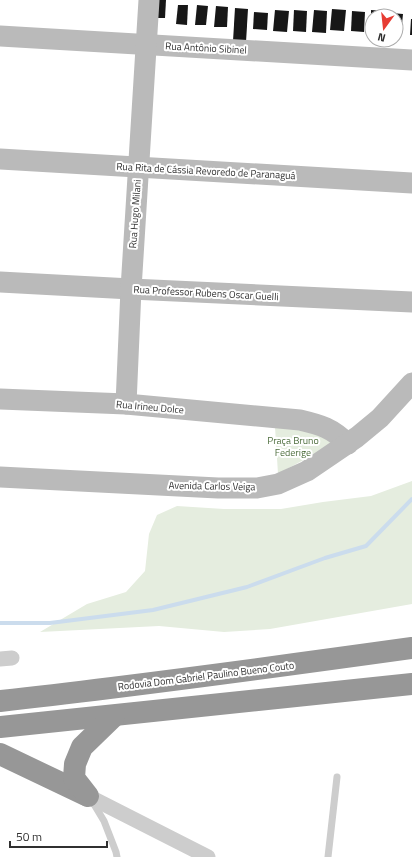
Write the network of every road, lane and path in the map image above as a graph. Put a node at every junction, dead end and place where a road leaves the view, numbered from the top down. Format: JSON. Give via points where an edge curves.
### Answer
{"nodes":[{"id":1,"x":149,"y":0,"type":"edge"},
{"id":2,"x":0,"y":36,"type":"edge"},
{"id":3,"x":145,"y":44,"type":"junction"},
{"id":4,"x":412,"y":60,"type":"edge"},
{"id":5,"x":0,"y":159,"type":"edge"},
{"id":6,"x":138,"y":167,"type":"junction"},
{"id":7,"x":412,"y":183,"type":"edge"},
{"id":8,"x":0,"y":282,"type":"edge"},
{"id":9,"x":131,"y":289,"type":"junction"},
{"id":10,"x":412,"y":302,"type":"edge"},
{"id":11,"x":412,"y":383,"type":"edge"},
{"id":12,"x":0,"y":399,"type":"edge"},
{"id":13,"x":126,"y":404,"type":"junction"},
{"id":14,"x":348,"y":444,"type":"junction"},
{"id":15,"x":0,"y":477,"type":"edge"},
{"id":16,"x":412,"y":648,"type":"edge"},
{"id":17,"x":412,"y":684,"type":"edge"},
{"id":18,"x":0,"y":701,"type":"edge"},
{"id":19,"x":114,"y":716,"type":"junction"},
{"id":20,"x":0,"y":727,"type":"edge"},
{"id":21,"x":0,"y":754,"type":"edge"},
{"id":22,"x":337,"y":777,"type":"dead end"},
{"id":23,"x":88,"y":796,"type":"junction"},
{"id":24,"x":117,"y":857,"type":"edge"},
{"id":25,"x":208,"y":857,"type":"edge"},
{"id":26,"x":328,"y":857,"type":"edge"}],
"edges":[{"from":1,"to":3,"type":"street","name":"Rua Hugo Milani"},
{"from":2,"to":3,"type":"street","name":"Rua Antônio Sibinel"},
{"from":3,"to":4,"type":"street","name":"Rua Antônio Sibinel"},
{"from":3,"to":6,"type":"street","name":"Rua Hugo Milani"},
{"from":5,"to":6,"type":"street","name":"Rua Rita de Cássia Revoredo de Paranaguá"},
{"from":6,"to":7,"type":"street","name":"Rua Rita de Cássia Revoredo de Paranaguá"},
{"from":6,"to":9,"type":"street","name":"Rua Hugo Milani"},
{"from":8,"to":9,"type":"street","name":"Rua Professor Rubens Oscar Guelli"},
{"from":9,"to":10,"type":"street","name":"Rua Professor Rubens Oscar Guelli"},
{"from":9,"to":13,"type":"street","name":"Rua Hugo Milani"},
{"from":11,"to":14,"type":"street","name":"Avenida Carlos Veiga","via":[[380,418]]},
{"from":12,"to":13,"type":"street","name":"Rua Irineu Dolce"},
{"from":13,"to":14,"type":"street","name":"Rua Irineu Dolce","via":[[300,420],[323,426]]},
{"from":14,"to":15,"type":"street","name":"Avenida Carlos Veiga","via":[[307,471],[278,484],[257,488]]},
{"from":16,"to":18,"type":"highway","name":"Rodovia Dom Gabriel Paulino Bueno Couto","via":[[251,671]]},
{"from":17,"to":19,"type":"highway"},
{"from":19,"to":20,"type":"highway"},
{"from":19,"to":23,"type":"highway","via":[[82,747],[75,764],[74,778]]},
{"from":21,"to":23,"type":"highway"},
{"from":22,"to":26,"type":"lane"},
{"from":23,"to":24,"type":"lane","via":[[104,821]]},
{"from":23,"to":25,"type":"street"}]}
